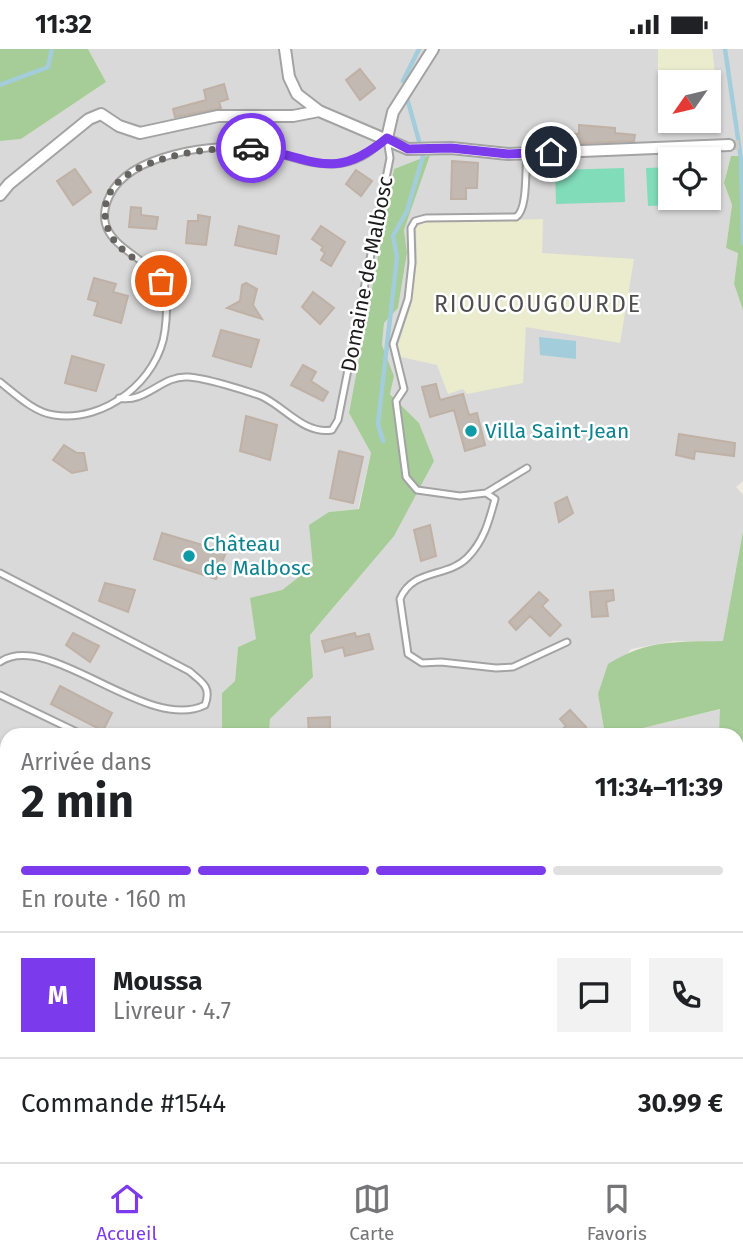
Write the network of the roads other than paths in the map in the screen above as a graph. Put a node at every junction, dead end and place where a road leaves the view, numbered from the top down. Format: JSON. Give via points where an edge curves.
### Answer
{"nodes":[{"id":1,"x":285,"y":49,"type":"edge"},
{"id":2,"x":433,"y":49,"type":"edge"},
{"id":3,"x":319,"y":111,"type":"junction"},
{"id":4,"x":387,"y":138,"type":"junction"},
{"id":5,"x":729,"y":145,"type":"tunnel mouth"},
{"id":6,"x":527,"y":153,"type":"junction"},
{"id":7,"x":0,"y":195,"type":"edge"},
{"id":8,"x":0,"y":382,"type":"edge"},
{"id":9,"x":119,"y":398,"type":"junction"},
{"id":10,"x":527,"y":468,"type":"dead end"},
{"id":11,"x":486,"y":493,"type":"junction"},
{"id":12,"x":0,"y":573,"type":"edge"},
{"id":13,"x":567,"y":642,"type":"dead end"},
{"id":14,"x":0,"y":662,"type":"edge"},
{"id":15,"x":0,"y":695,"type":"edge"},
{"id":16,"x":68,"y":728,"type":"edge"}],
"edges":[{"from":1,"to":3,"type":"street","via":[[297,94]]},
{"from":2,"to":4,"type":"street","via":[[393,112]]},
{"from":3,"to":4,"type":"street"},
{"from":3,"to":7,"type":"street","via":[[293,116],[218,116],[141,132],[119,126],[101,114],[89,119]]},
{"from":4,"to":6,"type":"street","via":[[408,149]]},
{"from":4,"to":9,"type":"lane","name":"Domaine de Malbosc","via":[[390,158],[338,420],[332,430],[322,432],[262,397],[188,377],[132,401]]},
{"from":4,"to":9,"type":"lane","name":"Domaine de Malbosc","via":[[364,157],[335,165],[255,148],[189,150],[158,159],[121,181],[108,203],[108,228],[117,245],[161,281],[166,330],[151,371]]},
{"from":5,"to":6,"type":"street"},
{"from":6,"to":11,"type":"lane","via":[[521,214],[415,221],[408,299],[393,344],[404,389],[396,401],[406,477],[417,490],[437,495]]},
{"from":8,"to":9,"type":"lane","name":"Domaine de Malbosc","via":[[52,415],[79,416]]},
{"from":10,"to":11,"type":"lane"},
{"from":11,"to":13,"type":"lane","via":[[495,499],[484,536],[465,560],[413,580],[405,588],[400,599],[408,654],[422,663],[496,669],[513,667]]},
{"from":12,"to":14,"type":"lane","via":[[189,671],[206,685],[209,695],[205,705],[182,711],[135,698],[34,655],[11,655]]},
{"from":15,"to":16,"type":"lane"}]}
